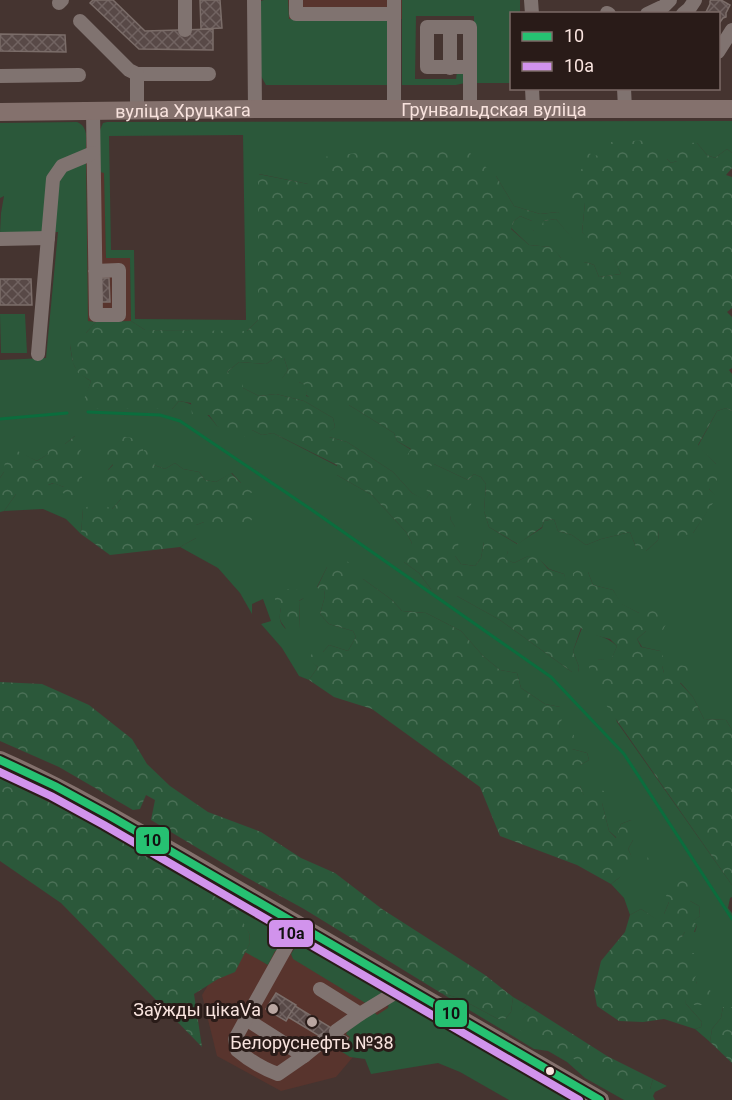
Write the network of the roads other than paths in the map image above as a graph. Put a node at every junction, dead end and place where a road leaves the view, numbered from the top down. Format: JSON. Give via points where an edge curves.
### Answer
{"nodes":[{"id":1,"x":185,"y":0,"type":"edge"},
{"id":2,"x":254,"y":0,"type":"edge"},
{"id":3,"x":296,"y":0,"type":"edge"},
{"id":4,"x":695,"y":0,"type":"edge"},
{"id":5,"x":394,"y":7,"type":"edge"},
{"id":6,"x":673,"y":8,"type":"edge"},
{"id":7,"x":656,"y":12,"type":"edge"},
{"id":8,"x":80,"y":21,"type":"dead end"},
{"id":9,"x":450,"y":27,"type":"junction"},
{"id":10,"x":185,"y":30,"type":"dead end"},
{"id":11,"x":732,"y":30,"type":"edge"},
{"id":12,"x":720,"y":49,"type":"edge"},
{"id":13,"x":450,"y":68,"type":"junction"},
{"id":14,"x":470,"y":68,"type":"junction"},
{"id":15,"x":136,"y":74,"type":"junction"},
{"id":16,"x":209,"y":74,"type":"dead end"},
{"id":17,"x":79,"y":75,"type":"dead end"},
{"id":18,"x":0,"y":76,"type":"edge"},
{"id":19,"x":532,"y":90,"type":"edge"},
{"id":20,"x":624,"y":90,"type":"edge"},
{"id":21,"x":255,"y":109,"type":"junction"},
{"id":22,"x":625,"y":109,"type":"junction"},
{"id":23,"x":732,"y":109,"type":"edge"},
{"id":24,"x":394,"y":110,"type":"junction"},
{"id":25,"x":470,"y":110,"type":"junction"},
{"id":26,"x":533,"y":110,"type":"junction"},
{"id":27,"x":93,"y":111,"type":"junction"},
{"id":28,"x":137,"y":111,"type":"junction"},
{"id":29,"x":0,"y":112,"type":"edge"},
{"id":30,"x":93,"y":153,"type":"junction"},
{"id":31,"x":48,"y":238,"type":"junction"},
{"id":32,"x":0,"y":239,"type":"edge"},
{"id":33,"x":95,"y":271,"type":"dead end"},
{"id":34,"x":38,"y":354,"type":"dead end"},
{"id":35,"x":0,"y":760,"type":"edge"},
{"id":36,"x":299,"y":924,"type":"junction"},
{"id":37,"x":406,"y":986,"type":"junction"},
{"id":38,"x":320,"y":989,"type":"dead end"},
{"id":39,"x":360,"y":1014,"type":"junction"},
{"id":40,"x":246,"y":1019,"type":"junction"},
{"id":41,"x":304,"y":1056,"type":"junction"},
{"id":42,"x":600,"y":1100,"type":"edge"}],
"edges":[{"from":1,"to":10,"type":"street"},
{"from":2,"to":21,"type":"street","name":"вуліца Хруцкага"},
{"from":3,"to":5,"type":"street","via":[[296,14]]},
{"from":4,"to":6,"type":"street","via":[[689,9]]},
{"from":5,"to":24,"type":"street"},
{"from":6,"to":7,"type":"street"},
{"from":8,"to":15,"type":"street"},
{"from":9,"to":13,"type":"street"},
{"from":9,"to":13,"type":"street","via":[[427,27],[427,38],[427,68]]},
{"from":9,"to":14,"type":"street","via":[[470,27]]},
{"from":11,"to":12,"type":"street"},
{"from":13,"to":14,"type":"street"},
{"from":14,"to":25,"type":"street"},
{"from":15,"to":16,"type":"street"},
{"from":15,"to":28,"type":"street"},
{"from":17,"to":18,"type":"street"},
{"from":19,"to":26,"type":"street"},
{"from":20,"to":22,"type":"street"},
{"from":21,"to":24,"type":"main road","name":"Грунвальдская вуліца"},
{"from":21,"to":28,"type":"main road","name":"вуліца Хруцкага"},
{"from":22,"to":23,"type":"main road","name":"Грунвальдская вуліца"},
{"from":22,"to":26,"type":"main road","name":"Грунвальдская вуліца"},
{"from":24,"to":25,"type":"main road","name":"Грунвальдская вуліца"},
{"from":25,"to":26,"type":"main road","name":"Грунвальдская вуліца"},
{"from":27,"to":28,"type":"main road","name":"вуліца Хруцкага"},
{"from":27,"to":29,"type":"main road","name":"вуліца Хруцкага"},
{"from":27,"to":30,"type":"street"},
{"from":30,"to":31,"type":"street","via":[[62,166],[53,179]]},
{"from":30,"to":33,"type":"street"},
{"from":31,"to":32,"type":"street"},
{"from":31,"to":34,"type":"street"},
{"from":35,"to":36,"type":"main road","via":[[91,805]]},
{"from":36,"to":37,"type":"main road"},
{"from":36,"to":40,"type":"street"},
{"from":37,"to":39,"type":"street"},
{"from":37,"to":42,"type":"main road"},
{"from":38,"to":39,"type":"street"},
{"from":39,"to":41,"type":"street"},
{"from":40,"to":41,"type":"street"},
{"from":40,"to":41,"type":"street","via":[[235,1040],[237,1050],[268,1071],[278,1074]]}]}
